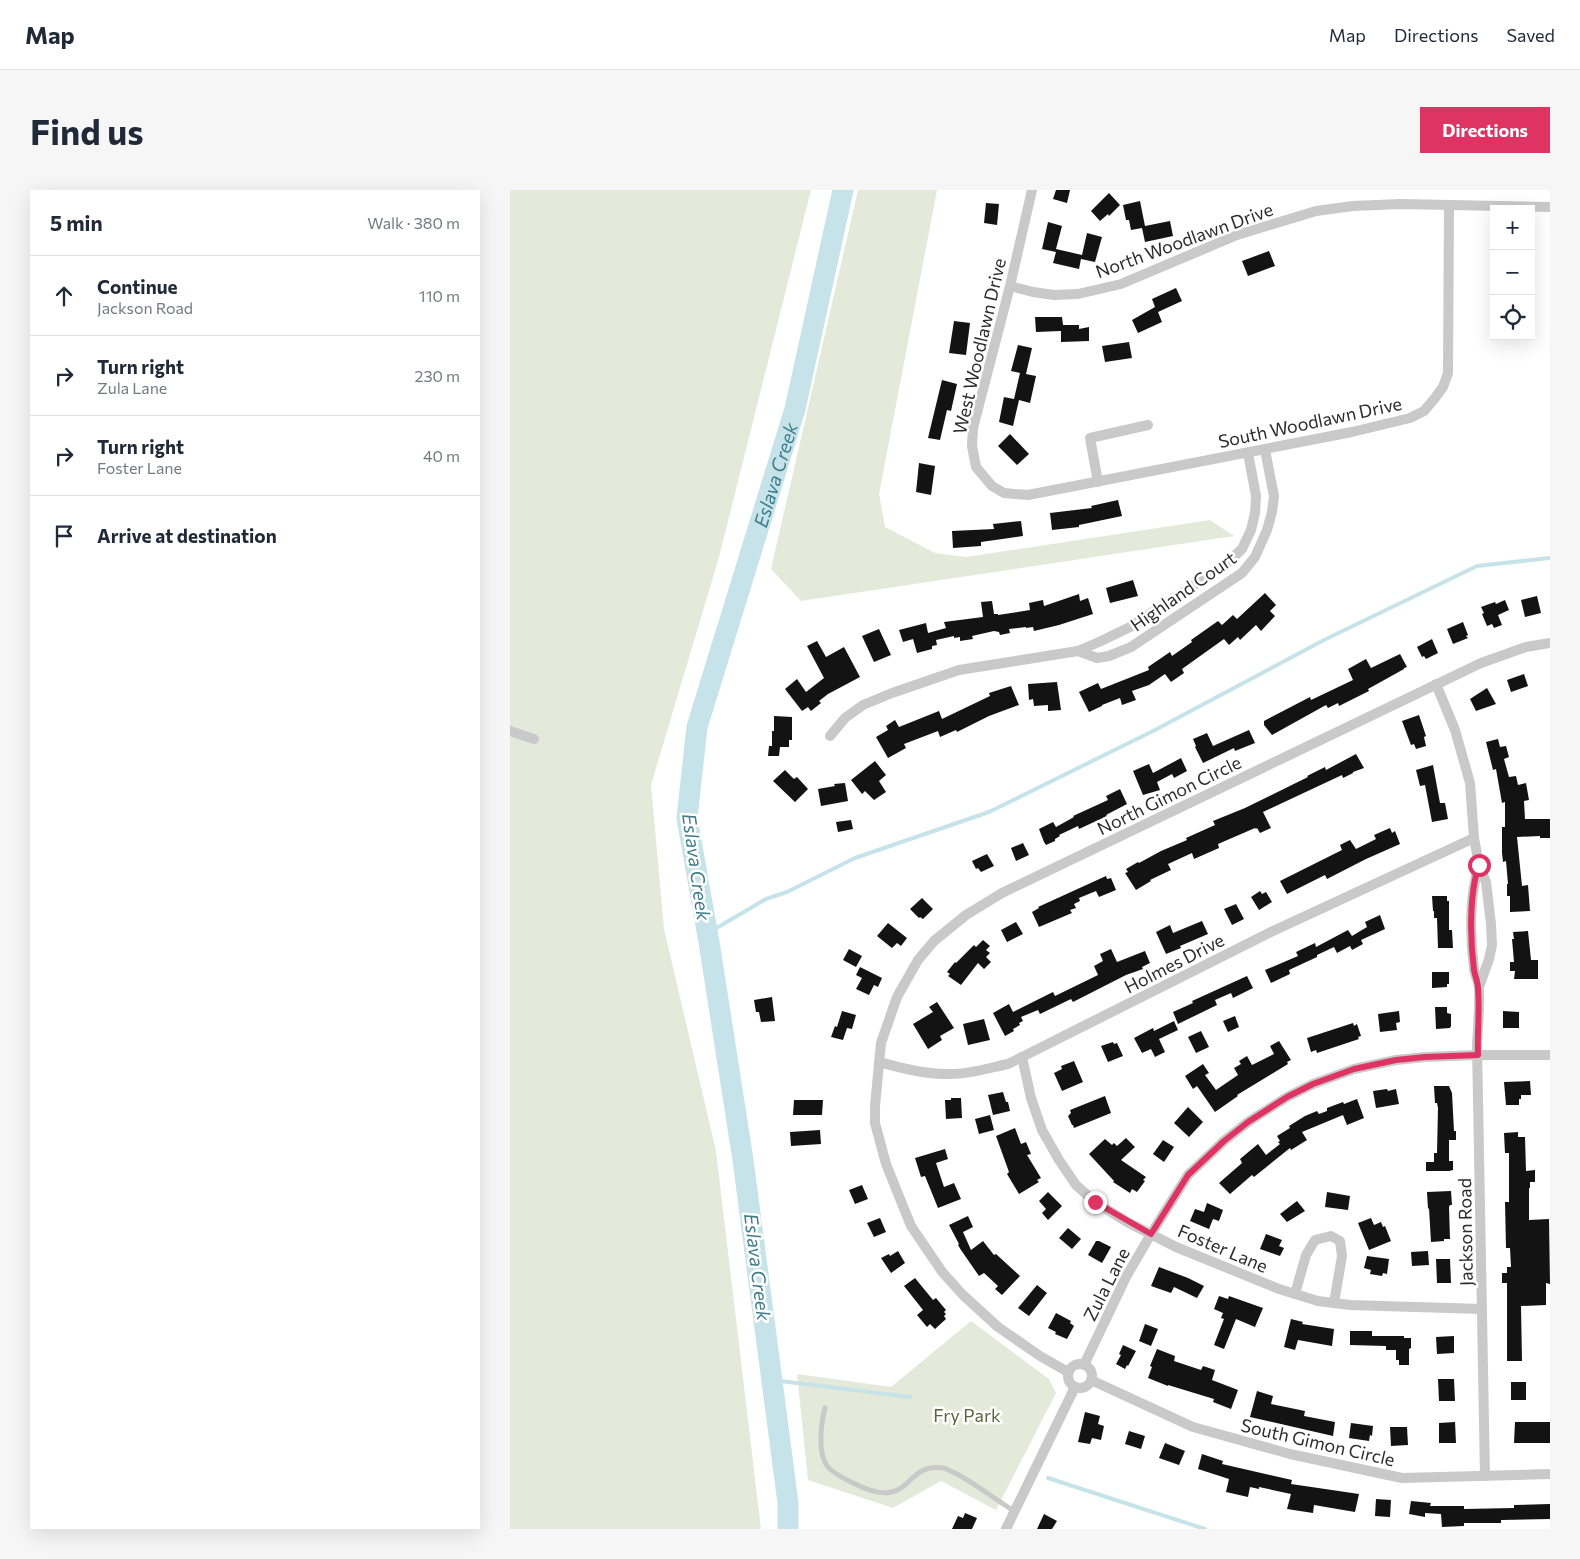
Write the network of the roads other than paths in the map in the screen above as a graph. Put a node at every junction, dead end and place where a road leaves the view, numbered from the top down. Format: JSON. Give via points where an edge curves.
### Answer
{"nodes":[{"id":1,"x":1032,"y":190,"type":"edge"},
{"id":2,"x":1449,"y":205,"type":"junction"},
{"id":3,"x":1550,"y":207,"type":"edge"},
{"id":4,"x":1010,"y":286,"type":"junction"},
{"id":5,"x":1148,"y":425,"type":"dead end"},
{"id":6,"x":1265,"y":450,"type":"junction"},
{"id":7,"x":1248,"y":453,"type":"junction"},
{"id":8,"x":1098,"y":482,"type":"junction"},
{"id":9,"x":1550,"y":643,"type":"edge"},
{"id":10,"x":1078,"y":650,"type":"junction"},
{"id":11,"x":1436,"y":684,"type":"junction"},
{"id":12,"x":510,"y":731,"type":"edge"},
{"id":13,"x":830,"y":736,"type":"dead end"},
{"id":14,"x":534,"y":739,"type":"dead end"},
{"id":15,"x":1474,"y":838,"type":"junction"},
{"id":16,"x":1479,"y":865,"type":"junction"},
{"id":17,"x":1478,"y":987,"type":"junction"},
{"id":18,"x":1478,"y":1055,"type":"junction"},
{"id":19,"x":1550,"y":1055,"type":"edge"},
{"id":20,"x":1022,"y":1057,"type":"junction"},
{"id":21,"x":879,"y":1062,"type":"junction"},
{"id":22,"x":1151,"y":1234,"type":"junction"},
{"id":23,"x":1295,"y":1294,"type":"junction"},
{"id":24,"x":1334,"y":1303,"type":"junction"},
{"id":25,"x":1482,"y":1309,"type":"junction"},
{"id":26,"x":1084,"y":1365,"type":"junction"},
{"id":27,"x":1068,"y":1372,"type":"junction"},
{"id":28,"x":1090,"y":1380,"type":"junction"},
{"id":29,"x":1075,"y":1386,"type":"junction"},
{"id":30,"x":825,"y":1408,"type":"dead end"},
{"id":31,"x":1550,"y":1474,"type":"edge"},
{"id":32,"x":1485,"y":1476,"type":"junction"},
{"id":33,"x":1015,"y":1511,"type":"junction"},
{"id":34,"x":1006,"y":1529,"type":"edge"}],
"edges":[{"from":1,"to":4,"type":"street","name":"West Woodlawn Drive"},
{"from":2,"to":3,"type":"street","name":"North Woodlawn Drive"},
{"from":2,"to":4,"type":"street","name":"North Woodlawn Drive","via":[[1400,204],[1316,211],[1237,235],[1121,284],[1078,294],[1047,294]]},
{"from":2,"to":6,"type":"street","name":"South Woodlawn Drive","via":[[1448,373],[1436,398],[1424,411],[1410,418]]},
{"from":4,"to":8,"type":"street","name":"West Woodlawn Drive","via":[[973,428],[976,467],[992,486],[1004,493],[1028,495]]},
{"from":5,"to":8,"type":"street","via":[[1090,438]]},
{"from":6,"to":7,"type":"street","name":"South Woodlawn Drive"},
{"from":6,"to":10,"type":"street","name":"Highland Court","via":[[1274,496],[1272,512],[1255,557],[1242,573],[1131,647],[1097,658]]},
{"from":7,"to":8,"type":"street","name":"South Woodlawn Drive"},
{"from":7,"to":10,"type":"street","name":"Highland Court","via":[[1256,496],[1255,513],[1242,549],[1226,564],[1130,627]]},
{"from":9,"to":11,"type":"street","name":"North Gimon Circle","via":[[1502,654]]},
{"from":10,"to":13,"type":"street","name":"Highland Court","via":[[959,670],[892,693],[863,705],[845,718]]},
{"from":11,"to":15,"type":"street","name":"Jackson Road","via":[[1455,730],[1470,783]]},
{"from":11,"to":21,"type":"street","name":"North Gimon Circle","via":[[1002,893],[966,915],[934,941],[918,960],[897,997],[881,1043]]},
{"from":12,"to":14,"type":"street"},
{"from":15,"to":16,"type":"street","name":"Jackson Road"},
{"from":15,"to":20,"type":"street","name":"Holmes Drive","via":[[1273,931]]},
{"from":16,"to":17,"type":"street","name":"Jackson Road","via":[[1472,897],[1472,947]]},
{"from":16,"to":17,"type":"street","name":"Jackson Road","via":[[1486,882],[1492,946]]},
{"from":17,"to":18,"type":"street","name":"Jackson Road"},
{"from":18,"to":19,"type":"street","name":"Zula Lane"},
{"from":18,"to":22,"type":"street","name":"Zula Lane","via":[[1396,1060],[1354,1069],[1287,1097],[1248,1122],[1188,1175]]},
{"from":18,"to":25,"type":"street","name":"Jackson Road"},
{"from":20,"to":21,"type":"street","name":"Holmes Drive","via":[[1008,1064],[950,1074],[910,1070]]},
{"from":20,"to":22,"type":"street","name":"Foster Lane","via":[[1042,1130],[1076,1185],[1095,1202]]},
{"from":21,"to":27,"type":"street","name":"North Gimon Circle","via":[[875,1123],[886,1164],[912,1226],[943,1273],[963,1295],[998,1327]]},
{"from":22,"to":23,"type":"street","name":"Foster Lane"},
{"from":22,"to":26,"type":"street","name":"Zula Lane","via":[[1126,1277]]},
{"from":23,"to":24,"type":"street","name":"Foster Lane"},
{"from":23,"to":24,"type":"street","via":[[1306,1254],[1315,1240],[1331,1236],[1340,1241],[1342,1256]]},
{"from":24,"to":25,"type":"street","name":"Foster Lane"},
{"from":25,"to":32,"type":"street","name":"Jackson Road"},
{"from":26,"to":27,"type":"street","via":[[1074,1365]]},
{"from":26,"to":28,"type":"street","via":[[1091,1372]]},
{"from":27,"to":29,"type":"street","via":[[1068,1380]]},
{"from":28,"to":29,"type":"street","via":[[1084,1387]]},
{"from":28,"to":32,"type":"street","name":"South Gimon Circle","via":[[1193,1427],[1290,1454],[1402,1478]]},
{"from":29,"to":33,"type":"street"},
{"from":30,"to":33,"type":"lane","via":[[824,1462],[841,1477],[870,1490],[887,1493],[912,1480],[919,1471],[944,1468]]},
{"from":31,"to":32,"type":"street","name":"South Gimon Circle"},
{"from":33,"to":34,"type":"street"}]}
